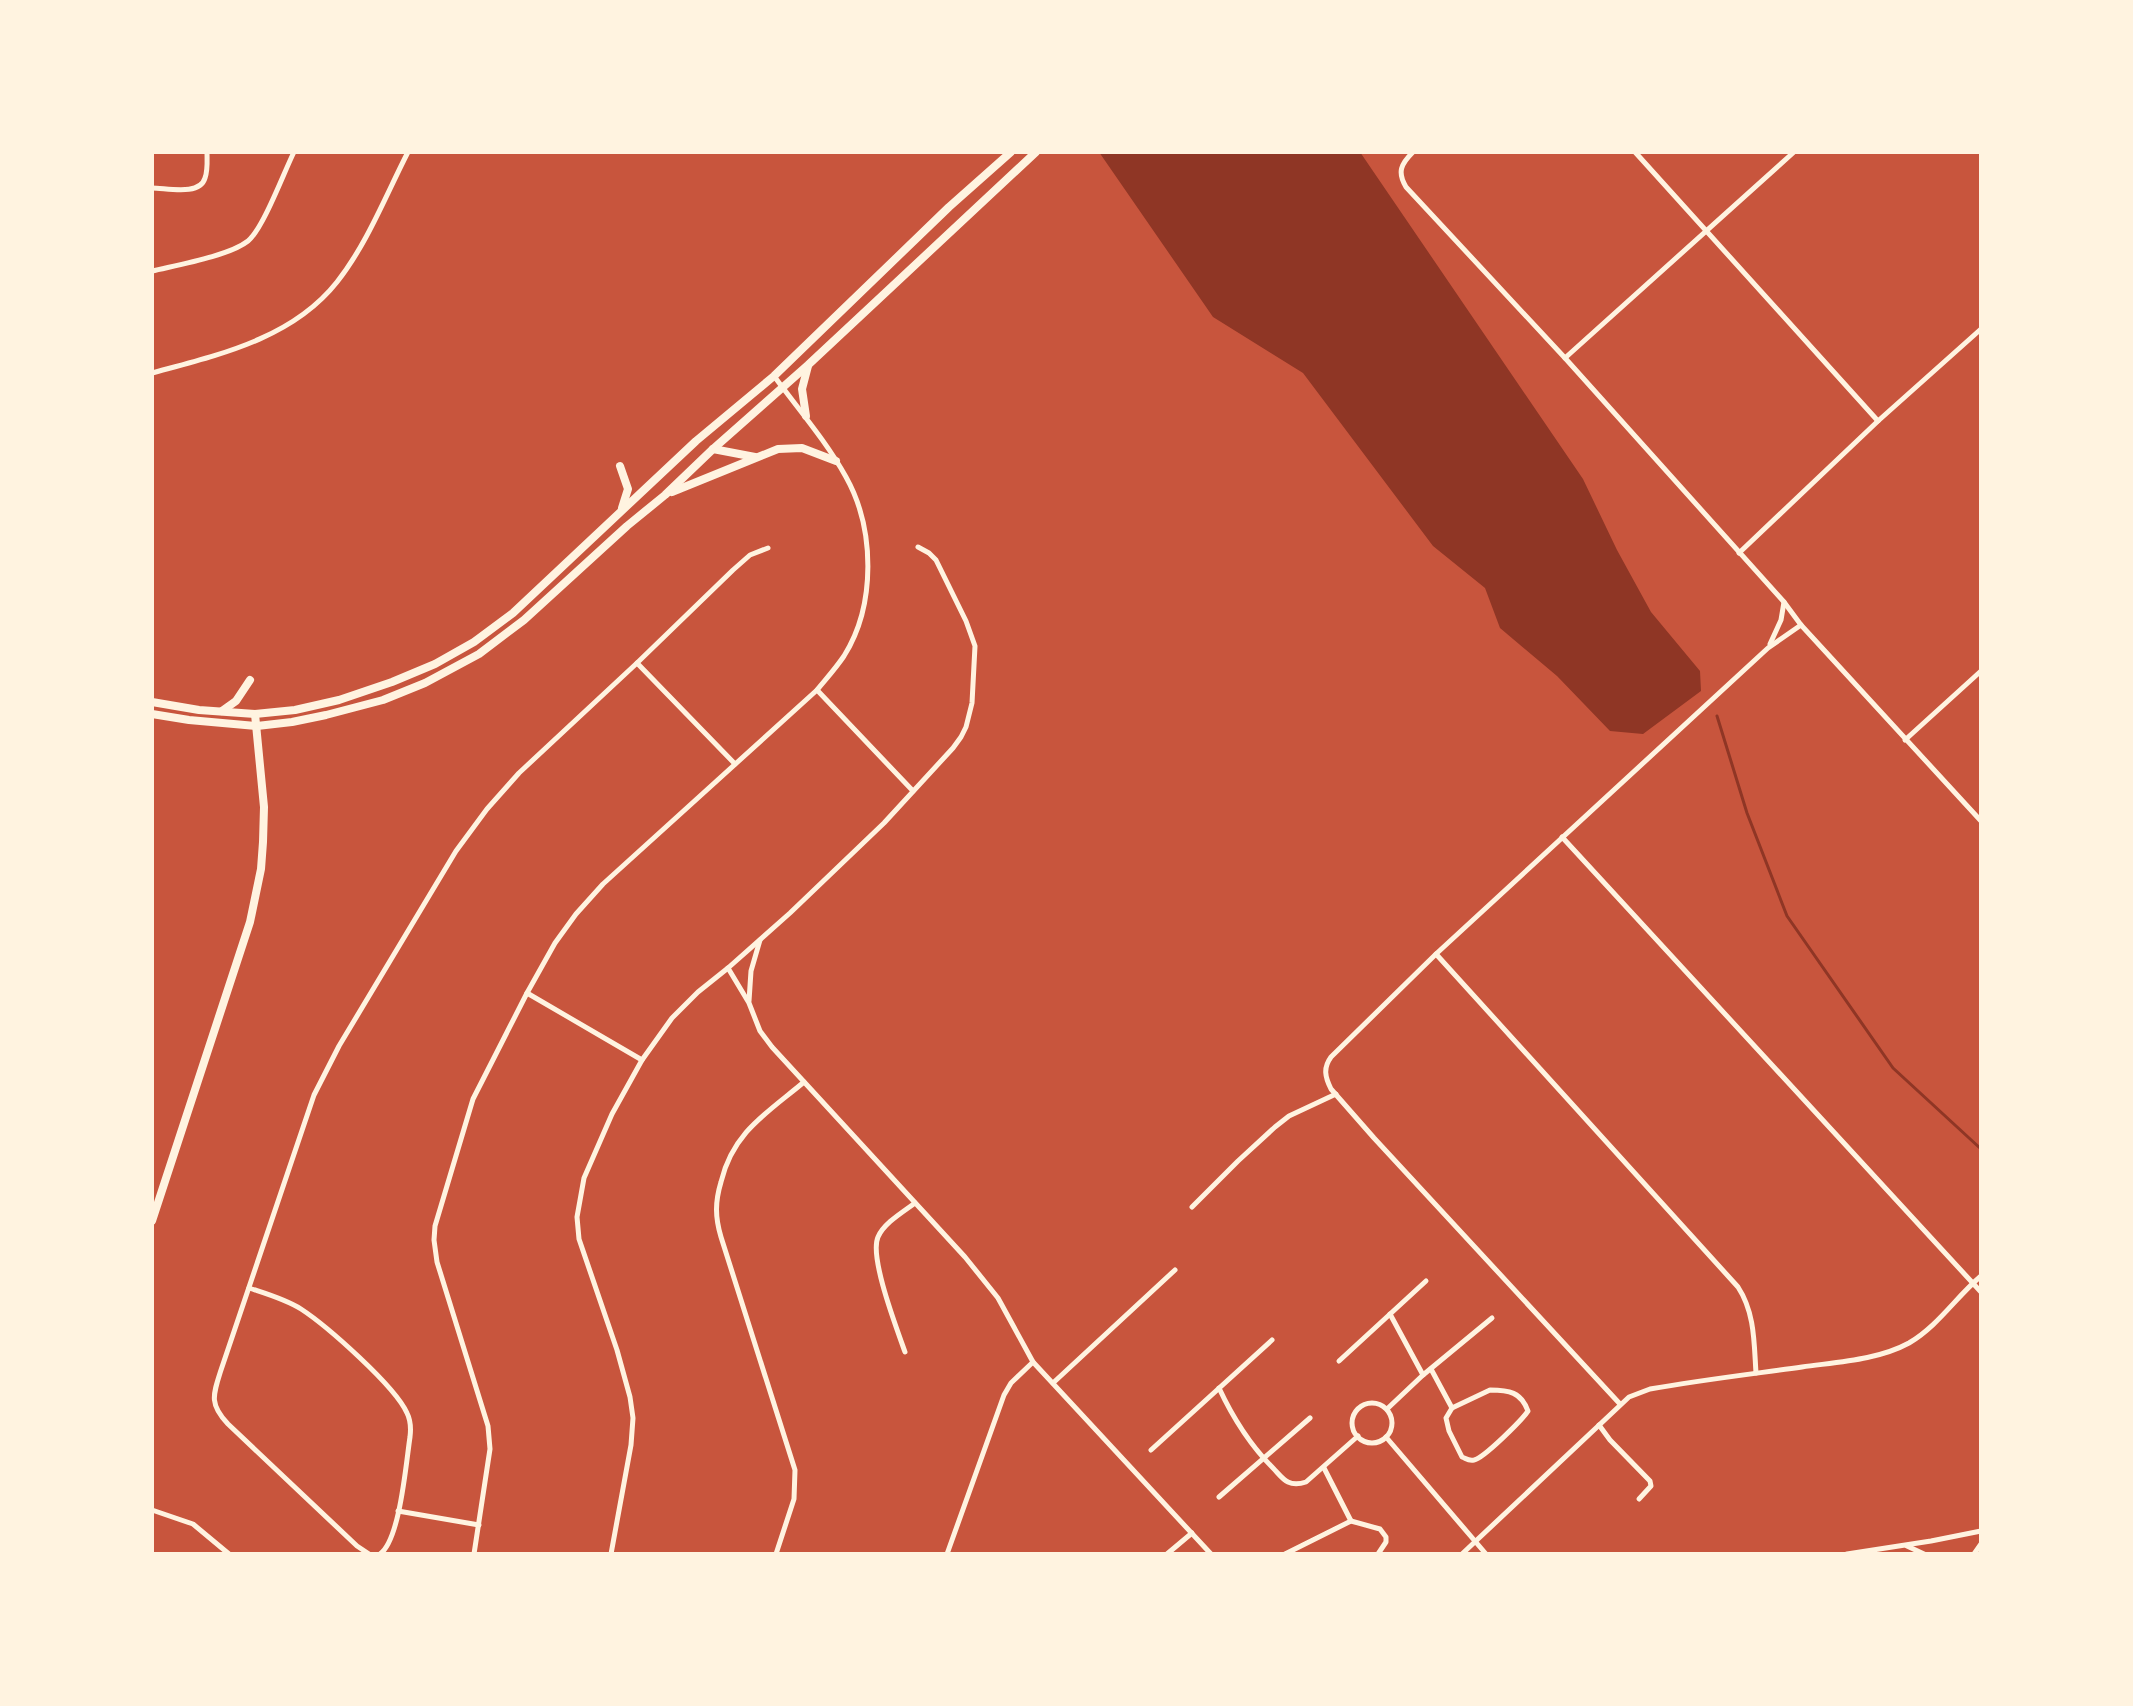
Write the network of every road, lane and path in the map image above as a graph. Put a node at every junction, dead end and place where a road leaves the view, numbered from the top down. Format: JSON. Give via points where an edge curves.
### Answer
{"nodes":[{"id":1,"x":207,"y":152,"type":"edge"},
{"id":2,"x":294,"y":152,"type":"edge"},
{"id":3,"x":408,"y":152,"type":"edge"},
{"id":4,"x":1011,"y":152,"type":"edge"},
{"id":5,"x":1036,"y":152,"type":"edge"},
{"id":6,"x":1413,"y":152,"type":"edge"},
{"id":7,"x":1635,"y":152,"type":"edge"},
{"id":8,"x":1794,"y":152,"type":"edge"},
{"id":9,"x":152,"y":188,"type":"edge"},
{"id":10,"x":1707,"y":230,"type":"junction"},
{"id":11,"x":152,"y":271,"type":"edge"},
{"id":12,"x":1981,"y":329,"type":"edge"},
{"id":13,"x":1565,"y":358,"type":"junction"},
{"id":14,"x":808,"y":365,"type":"junction"},
{"id":15,"x":152,"y":373,"type":"edge"},
{"id":16,"x":774,"y":376,"type":"junction"},
{"id":17,"x":782,"y":388,"type":"junction"},
{"id":18,"x":806,"y":416,"type":"junction"},
{"id":19,"x":1878,"y":421,"type":"junction"},
{"id":20,"x":713,"y":449,"type":"junction"},
{"id":21,"x":755,"y":457,"type":"junction"},
{"id":22,"x":836,"y":461,"type":"junction"},
{"id":23,"x":620,"y":466,"type":"dead end"},
{"id":24,"x":665,"y":495,"type":"junction"},
{"id":25,"x":620,"y":512,"type":"junction"},
{"id":26,"x":918,"y":547,"type":"dead end"},
{"id":27,"x":768,"y":548,"type":"dead end"},
{"id":28,"x":1739,"y":553,"type":"junction"},
{"id":29,"x":1784,"y":602,"type":"junction"},
{"id":30,"x":1801,"y":625,"type":"junction"},
{"id":31,"x":1768,"y":648,"type":"junction"},
{"id":32,"x":637,"y":663,"type":"junction"},
{"id":33,"x":1981,"y":671,"type":"edge"},
{"id":34,"x":250,"y":680,"type":"dead end"},
{"id":35,"x":817,"y":690,"type":"junction"},
{"id":36,"x":152,"y":702,"type":"edge"},
{"id":37,"x":222,"y":712,"type":"junction"},
{"id":38,"x":152,"y":714,"type":"edge"},
{"id":39,"x":255,"y":714,"type":"junction"},
{"id":40,"x":257,"y":726,"type":"junction"},
{"id":41,"x":1905,"y":740,"type":"junction"},
{"id":42,"x":735,"y":764,"type":"junction"},
{"id":43,"x":913,"y":791,"type":"junction"},
{"id":44,"x":1981,"y":821,"type":"edge"},
{"id":45,"x":1562,"y":837,"type":"junction"},
{"id":46,"x":760,"y":940,"type":"junction"},
{"id":47,"x":1436,"y":954,"type":"junction"},
{"id":48,"x":728,"y":968,"type":"junction"},
{"id":49,"x":527,"y":993,"type":"junction"},
{"id":50,"x":749,"y":1003,"type":"junction"},
{"id":51,"x":642,"y":1060,"type":"junction"},
{"id":52,"x":804,"y":1082,"type":"junction"},
{"id":53,"x":1336,"y":1094,"type":"junction"},
{"id":54,"x":915,"y":1203,"type":"junction"},
{"id":55,"x":1192,"y":1207,"type":"dead end"},
{"id":56,"x":152,"y":1221,"type":"edge"},
{"id":57,"x":1175,"y":1270,"type":"dead end"},
{"id":58,"x":1981,"y":1276,"type":"edge"},
{"id":59,"x":1426,"y":1281,"type":"dead end"},
{"id":60,"x":1973,"y":1283,"type":"junction"},
{"id":61,"x":249,"y":1288,"type":"junction"},
{"id":62,"x":1981,"y":1292,"type":"edge"},
{"id":63,"x":1390,"y":1314,"type":"junction"},
{"id":64,"x":1492,"y":1318,"type":"dead end"},
{"id":65,"x":1272,"y":1340,"type":"dead end"},
{"id":66,"x":905,"y":1352,"type":"dead end"},
{"id":67,"x":1339,"y":1361,"type":"dead end"},
{"id":68,"x":1033,"y":1362,"type":"junction"},
{"id":69,"x":1431,"y":1369,"type":"junction"},
{"id":70,"x":1756,"y":1373,"type":"junction"},
{"id":71,"x":1423,"y":1375,"type":"junction"},
{"id":72,"x":1053,"y":1383,"type":"junction"},
{"id":73,"x":1219,"y":1388,"type":"junction"},
{"id":74,"x":1620,"y":1404,"type":"junction"},
{"id":75,"x":1452,"y":1408,"type":"junction"},
{"id":76,"x":1387,"y":1409,"type":"junction"},
{"id":77,"x":1310,"y":1418,"type":"dead end"},
{"id":78,"x":1599,"y":1425,"type":"junction"},
{"id":79,"x":1358,"y":1436,"type":"junction"},
{"id":80,"x":1386,"y":1437,"type":"junction"},
{"id":81,"x":1151,"y":1450,"type":"dead end"},
{"id":82,"x":1263,"y":1458,"type":"junction"},
{"id":83,"x":1324,"y":1468,"type":"junction"},
{"id":84,"x":1219,"y":1497,"type":"dead end"},
{"id":85,"x":1639,"y":1499,"type":"dead end"},
{"id":86,"x":152,"y":1510,"type":"edge"},
{"id":87,"x":398,"y":1511,"type":"junction"},
{"id":88,"x":1351,"y":1521,"type":"junction"},
{"id":89,"x":479,"y":1525,"type":"junction"},
{"id":90,"x":1981,"y":1531,"type":"edge"},
{"id":91,"x":1192,"y":1533,"type":"junction"},
{"id":92,"x":1475,"y":1542,"type":"junction"},
{"id":93,"x":1981,"y":1544,"type":"edge"},
{"id":94,"x":1906,"y":1545,"type":"junction"},
{"id":95,"x":1297,"y":1551,"type":"edge"},
{"id":96,"x":229,"y":1554,"type":"edge"},
{"id":97,"x":369,"y":1554,"type":"edge"},
{"id":98,"x":380,"y":1554,"type":"edge"},
{"id":99,"x":474,"y":1554,"type":"edge"},
{"id":100,"x":611,"y":1554,"type":"edge"},
{"id":101,"x":776,"y":1554,"type":"edge"},
{"id":102,"x":947,"y":1554,"type":"edge"},
{"id":103,"x":1167,"y":1554,"type":"edge"},
{"id":104,"x":1211,"y":1554,"type":"edge"},
{"id":105,"x":1285,"y":1554,"type":"edge"},
{"id":106,"x":1378,"y":1554,"type":"edge"},
{"id":107,"x":1462,"y":1554,"type":"edge"},
{"id":108,"x":1486,"y":1554,"type":"edge"},
{"id":109,"x":1847,"y":1554,"type":"edge"},
{"id":110,"x":1924,"y":1554,"type":"edge"},
{"id":111,"x":1974,"y":1554,"type":"edge"}],
"edges":[{"from":1,"to":9,"type":"street","via":[[202,185]]},
{"from":2,"to":11,"type":"street","via":[[248,241]]},
{"from":3,"to":15,"type":"street","via":[[351,261],[313,306],[245,345]]},
{"from":4,"to":16,"type":"main road"},
{"from":5,"to":14,"type":"main road"},
{"from":6,"to":13,"type":"street","via":[[1402,164],[1406,187]]},
{"from":7,"to":10,"type":"street"},
{"from":8,"to":10,"type":"street"},
{"from":10,"to":13,"type":"street"},
{"from":10,"to":19,"type":"street"},
{"from":12,"to":19,"type":"street"},
{"from":13,"to":28,"type":"street"},
{"from":14,"to":17,"type":"main road"},
{"from":14,"to":18,"type":"main road","via":[[802,389]]},
{"from":16,"to":17,"type":"street"},
{"from":16,"to":25,"type":"main road"},
{"from":17,"to":18,"type":"street"},
{"from":17,"to":20,"type":"main road"},
{"from":18,"to":22,"type":"street"},
{"from":19,"to":28,"type":"street"},
{"from":20,"to":21,"type":"main road"},
{"from":20,"to":24,"type":"main road"},
{"from":21,"to":22,"type":"main road","via":[[794,447]]},
{"from":21,"to":24,"type":"main road"},
{"from":22,"to":35,"type":"street","via":[[860,513],[868,580],[857,629]]},
{"from":23,"to":25,"type":"main road","via":[[628,489]]},
{"from":24,"to":40,"type":"main road","via":[[479,654],[425,683],[358,707]]},
{"from":25,"to":39,"type":"main road","via":[[501,623],[454,653],[339,700]]},
{"from":26,"to":43,"type":"street","via":[[936,560],[976,655],[966,727]]},
{"from":27,"to":32,"type":"street","via":[[742,561]]},
{"from":28,"to":29,"type":"street"},
{"from":29,"to":30,"type":"street"},
{"from":29,"to":31,"type":"street"},
{"from":30,"to":31,"type":"street"},
{"from":30,"to":41,"type":"street"},
{"from":31,"to":45,"type":"street"},
{"from":32,"to":42,"type":"street"},
{"from":32,"to":61,"type":"street","via":[[519,773],[456,851],[323,1074]]},
{"from":33,"to":41,"type":"street"},
{"from":34,"to":37,"type":"main road"},
{"from":35,"to":42,"type":"street"},
{"from":35,"to":43,"type":"street"},
{"from":36,"to":37,"type":"main road"},
{"from":37,"to":39,"type":"main road"},
{"from":38,"to":40,"type":"main road"},
{"from":39,"to":40,"type":"main road"},
{"from":40,"to":56,"type":"main road","via":[[263,842],[250,922]]},
{"from":41,"to":44,"type":"street"},
{"from":42,"to":49,"type":"street","via":[[588,899]]},
{"from":43,"to":46,"type":"street"},
{"from":45,"to":47,"type":"street"},
{"from":45,"to":60,"type":"street"},
{"from":46,"to":48,"type":"street"},
{"from":46,"to":50,"type":"street"},
{"from":47,"to":53,"type":"street","via":[[1331,1057],[1325,1067]]},
{"from":47,"to":70,"type":"street","via":[[1738,1287],[1753,1324]]},
{"from":48,"to":50,"type":"street"},
{"from":48,"to":51,"type":"street","via":[[672,1018]]},
{"from":49,"to":51,"type":"street"},
{"from":49,"to":89,"type":"street","via":[[473,1099],[435,1226],[437,1262],[490,1437]]},
{"from":50,"to":52,"type":"street","via":[[765,1040]]},
{"from":51,"to":100,"type":"street","via":[[597,1146],[577,1217],[633,1418]]},
{"from":52,"to":54,"type":"street"},
{"from":52,"to":101,"type":"street","via":[[740,1139],[726,1164],[716,1209],[795,1470],[794,1499]]},
{"from":53,"to":55,"type":"street","via":[[1289,1116]]},
{"from":53,"to":74,"type":"street"},
{"from":54,"to":66,"type":"street","via":[[885,1227],[876,1243],[879,1271]]},
{"from":54,"to":68,"type":"street","via":[[989,1285]]},
{"from":57,"to":72,"type":"street"},
{"from":58,"to":60,"type":"street"},
{"from":59,"to":63,"type":"street"},
{"from":60,"to":62,"type":"street"},
{"from":60,"to":70,"type":"street","via":[[1907,1344],[1875,1355]]},
{"from":61,"to":87,"type":"street","via":[[308,1314],[402,1403],[411,1429]]},
{"from":61,"to":97,"type":"street","via":[[214,1392],[214,1407]]},
{"from":63,"to":67,"type":"street"},
{"from":63,"to":71,"type":"street"},
{"from":64,"to":69,"type":"street"},
{"from":65,"to":73,"type":"street"},
{"from":68,"to":72,"type":"street"},
{"from":68,"to":102,"type":"street","via":[[1004,1395]]},
{"from":69,"to":71,"type":"street"},
{"from":69,"to":75,"type":"street"},
{"from":70,"to":74,"type":"street","via":[[1650,1389]]},
{"from":71,"to":76,"type":"street"},
{"from":72,"to":91,"type":"street"},
{"from":73,"to":81,"type":"street"},
{"from":73,"to":82,"type":"street","via":[[1240,1429]]},
{"from":74,"to":78,"type":"street"},
{"from":75,"to":75,"type":"street","via":[[1497,1390],[1516,1394],[1528,1411],[1472,1461],[1462,1457],[1449,1431],[1446,1418]]},
{"from":76,"to":79,"type":"street","via":[[1372,1403],[1360,1408],[1353,1424]]},
{"from":76,"to":80,"type":"street","via":[[1392,1425]]},
{"from":77,"to":82,"type":"street"},
{"from":78,"to":85,"type":"street","via":[[1650,1481]]},
{"from":78,"to":92,"type":"street"},
{"from":79,"to":80,"type":"street","via":[[1370,1442]]},
{"from":79,"to":83,"type":"street"},
{"from":80,"to":92,"type":"street"},
{"from":82,"to":83,"type":"street","via":[[1288,1482],[1299,1485]]},
{"from":82,"to":84,"type":"street"},
{"from":83,"to":88,"type":"street"},
{"from":86,"to":96,"type":"street","via":[[193,1524]]},
{"from":87,"to":89,"type":"street"},
{"from":87,"to":98,"type":"street","via":[[388,1546]]},
{"from":88,"to":95,"type":"street"},
{"from":88,"to":106,"type":"street","via":[[1384,1532],[1386,1542]]},
{"from":89,"to":99,"type":"street"},
{"from":90,"to":94,"type":"street"},
{"from":91,"to":103,"type":"street"},
{"from":91,"to":104,"type":"street"},
{"from":92,"to":107,"type":"street"},
{"from":92,"to":108,"type":"street"},
{"from":93,"to":111,"type":"street"},
{"from":94,"to":109,"type":"street"},
{"from":94,"to":110,"type":"street"},
{"from":95,"to":105,"type":"street"}]}
